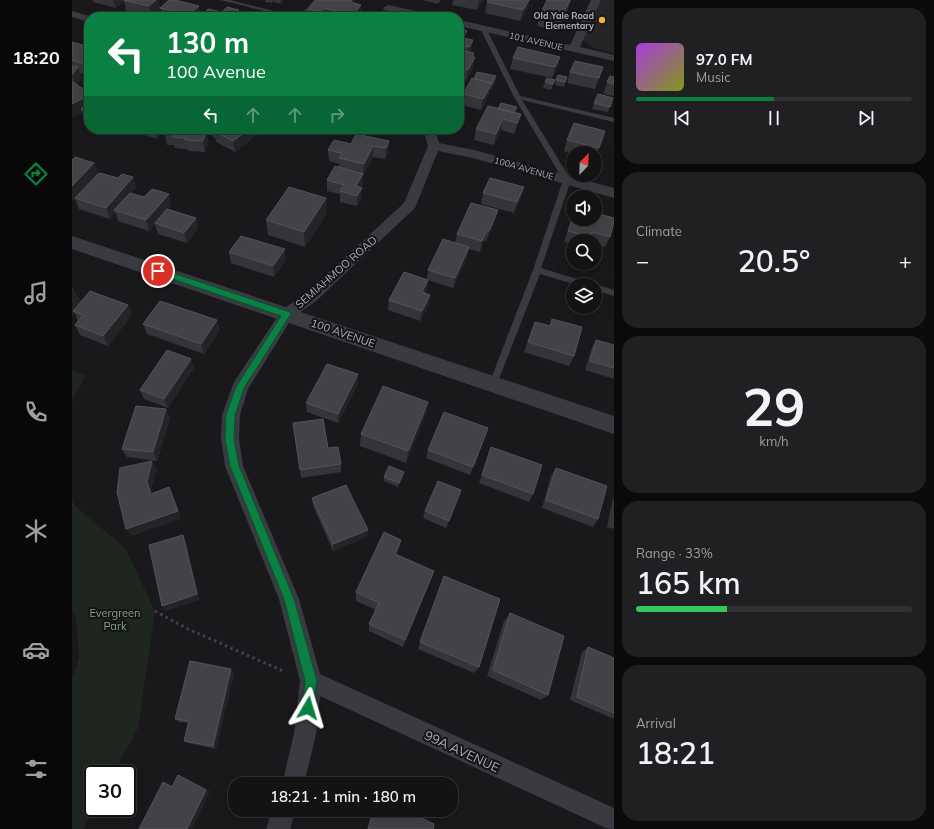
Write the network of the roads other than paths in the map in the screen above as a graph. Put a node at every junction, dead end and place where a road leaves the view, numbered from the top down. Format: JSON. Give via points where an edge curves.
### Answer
{"nodes":[{"id":1,"x":223,"y":0,"type":"edge"},
{"id":2,"x":316,"y":0,"type":"edge"},
{"id":3,"x":596,"y":0,"type":"edge"},
{"id":4,"x":389,"y":8,"type":"edge"},
{"id":5,"x":274,"y":12,"type":"edge"},
{"id":6,"x":306,"y":12,"type":"edge"},
{"id":7,"x":408,"y":12,"type":"edge"},
{"id":8,"x":72,"y":14,"type":"edge"},
{"id":9,"x":84,"y":18,"type":"edge"},
{"id":10,"x":464,"y":24,"type":"edge"},
{"id":11,"x":483,"y":28,"type":"junction"},
{"id":12,"x":574,"y":49,"type":"junction"},
{"id":13,"x":614,"y":58,"type":"edge"},
{"id":14,"x":517,"y":97,"type":"junction"},
{"id":15,"x":614,"y":120,"type":"edge"},
{"id":16,"x":430,"y":134,"type":"edge"},
{"id":17,"x":434,"y":146,"type":"junction"},
{"id":18,"x":566,"y":178,"type":"edge"},
{"id":19,"x":566,"y":180,"type":"edge"},
{"id":20,"x":566,"y":182,"type":"edge"},
{"id":21,"x":574,"y":182,"type":"edge"},
{"id":22,"x":614,"y":193,"type":"edge"},
{"id":23,"x":72,"y":242,"type":"edge"},
{"id":24,"x":537,"y":270,"type":"junction"},
{"id":25,"x":566,"y":279,"type":"edge"},
{"id":26,"x":602,"y":289,"type":"edge"},
{"id":27,"x":614,"y":293,"type":"edge"},
{"id":28,"x":287,"y":314,"type":"junction"},
{"id":29,"x":493,"y":384,"type":"junction"},
{"id":30,"x":614,"y":425,"type":"edge"},
{"id":31,"x":311,"y":681,"type":"junction"},
{"id":32,"x":295,"y":777,"type":"edge"},
{"id":33,"x":282,"y":817,"type":"edge"},
{"id":34,"x":614,"y":820,"type":"edge"},
{"id":35,"x":278,"y":829,"type":"edge"}],
"edges":[{"from":1,"to":5,"type":"lane"},
{"from":2,"to":6,"type":"lane"},
{"from":3,"to":12,"type":"street"},
{"from":4,"to":7,"type":"street"},
{"from":8,"to":9,"type":"street"},
{"from":10,"to":11,"type":"street","name":"101 AVENUE"},
{"from":11,"to":12,"type":"street","name":"101 AVENUE"},
{"from":11,"to":14,"type":"lane"},
{"from":12,"to":13,"type":"street","name":"101 AVENUE"},
{"from":14,"to":15,"type":"lane"},
{"from":14,"to":18,"type":"lane"},
{"from":16,"to":17,"type":"street"},
{"from":17,"to":19,"type":"street","name":"100A AVENUE","via":[[474,154]]},
{"from":17,"to":28,"type":"street","name":"SEMIAHMOO ROAD","via":[[410,205],[311,297]]},
{"from":20,"to":24,"type":"lane"},
{"from":21,"to":22,"type":"street","name":"100A AVENUE"},
{"from":23,"to":28,"type":"street","name":"100 AVENUE"},
{"from":24,"to":25,"type":"lane"},
{"from":24,"to":29,"type":"lane"},
{"from":26,"to":27,"type":"lane"},
{"from":28,"to":29,"type":"street","name":"100 AVENUE"},
{"from":28,"to":31,"type":"street","name":"SEMIAHMOO ROAD","via":[[240,387],[231,415],[230,439],[234,466],[289,599]]},
{"from":29,"to":30,"type":"street","name":"100 AVENUE"},
{"from":31,"to":32,"type":"street","name":"SEMIAHMOO ROAD","via":[[305,734]]},
{"from":31,"to":34,"type":"street","name":"99A AVENUE"},
{"from":33,"to":35,"type":"street"}]}
